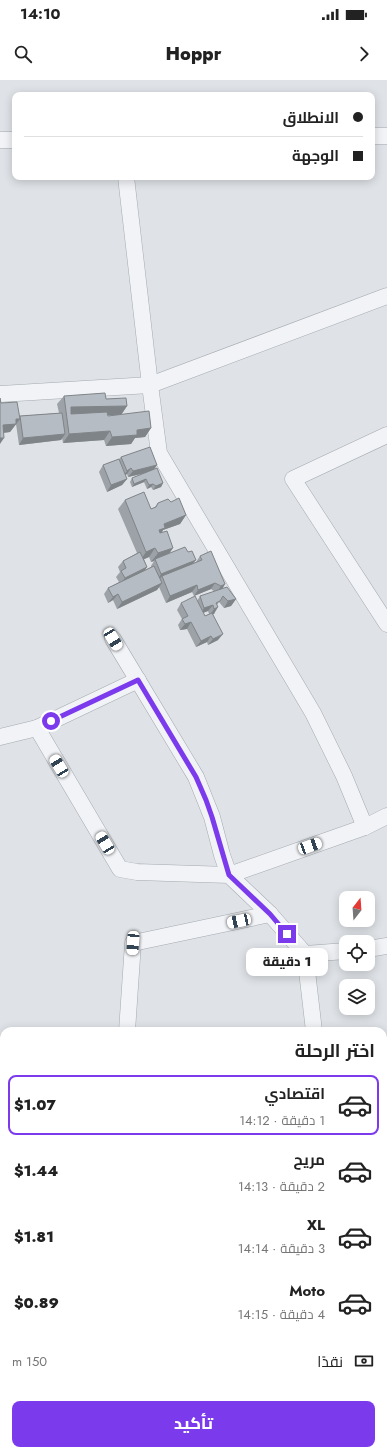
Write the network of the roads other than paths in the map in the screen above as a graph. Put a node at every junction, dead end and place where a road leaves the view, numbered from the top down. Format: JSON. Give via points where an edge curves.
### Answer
{"nodes":[{"id":1,"x":375,"y":136,"type":"edge"},
{"id":2,"x":387,"y":136,"type":"edge"},
{"id":3,"x":0,"y":140,"type":"edge"},
{"id":4,"x":12,"y":140,"type":"edge"},
{"id":5,"x":126,"y":180,"type":"edge"},
{"id":6,"x":387,"y":296,"type":"edge"},
{"id":7,"x":150,"y":385,"type":"junction"},
{"id":8,"x":0,"y":394,"type":"edge"},
{"id":9,"x":387,"y":435,"type":"edge"},
{"id":10,"x":387,"y":624,"type":"edge"},
{"id":11,"x":113,"y":639,"type":"dead end"},
{"id":12,"x":138,"y":680,"type":"junction"},
{"id":13,"x":36,"y":728,"type":"junction"},
{"id":14,"x":0,"y":736,"type":"edge"},
{"id":15,"x":387,"y":816,"type":"edge"},
{"id":16,"x":365,"y":827,"type":"junction"},
{"id":17,"x":229,"y":875,"type":"junction"},
{"id":18,"x":270,"y":914,"type":"junction"},
{"id":19,"x":387,"y":946,"type":"edge"},
{"id":20,"x":375,"y":948,"type":"edge"},
{"id":21,"x":339,"y":952,"type":"edge"},
{"id":22,"x":305,"y":954,"type":"junction"},
{"id":23,"x":127,"y":1027,"type":"edge"},
{"id":24,"x":314,"y":1027,"type":"edge"}],
"edges":[{"from":1,"to":2,"type":"street"},
{"from":3,"to":4,"type":"street"},
{"from":5,"to":7,"type":"street"},
{"from":6,"to":7,"type":"street"},
{"from":7,"to":8,"type":"street"},
{"from":7,"to":16,"type":"street","via":[[159,453],[313,713],[344,776]]},
{"from":9,"to":10,"type":"street","via":[[293,479]]},
{"from":11,"to":12,"type":"street"},
{"from":12,"to":13,"type":"street"},
{"from":12,"to":17,"type":"street","via":[[196,777],[212,817]]},
{"from":13,"to":14,"type":"street"},
{"from":13,"to":17,"type":"street","via":[[120,869],[137,872]]},
{"from":15,"to":16,"type":"street"},
{"from":16,"to":17,"type":"street"},
{"from":17,"to":18,"type":"street"},
{"from":18,"to":22,"type":"street"},
{"from":18,"to":23,"type":"street","via":[[133,943]]},
{"from":19,"to":20,"type":"street"},
{"from":21,"to":22,"type":"street"},
{"from":22,"to":24,"type":"street"}]}
